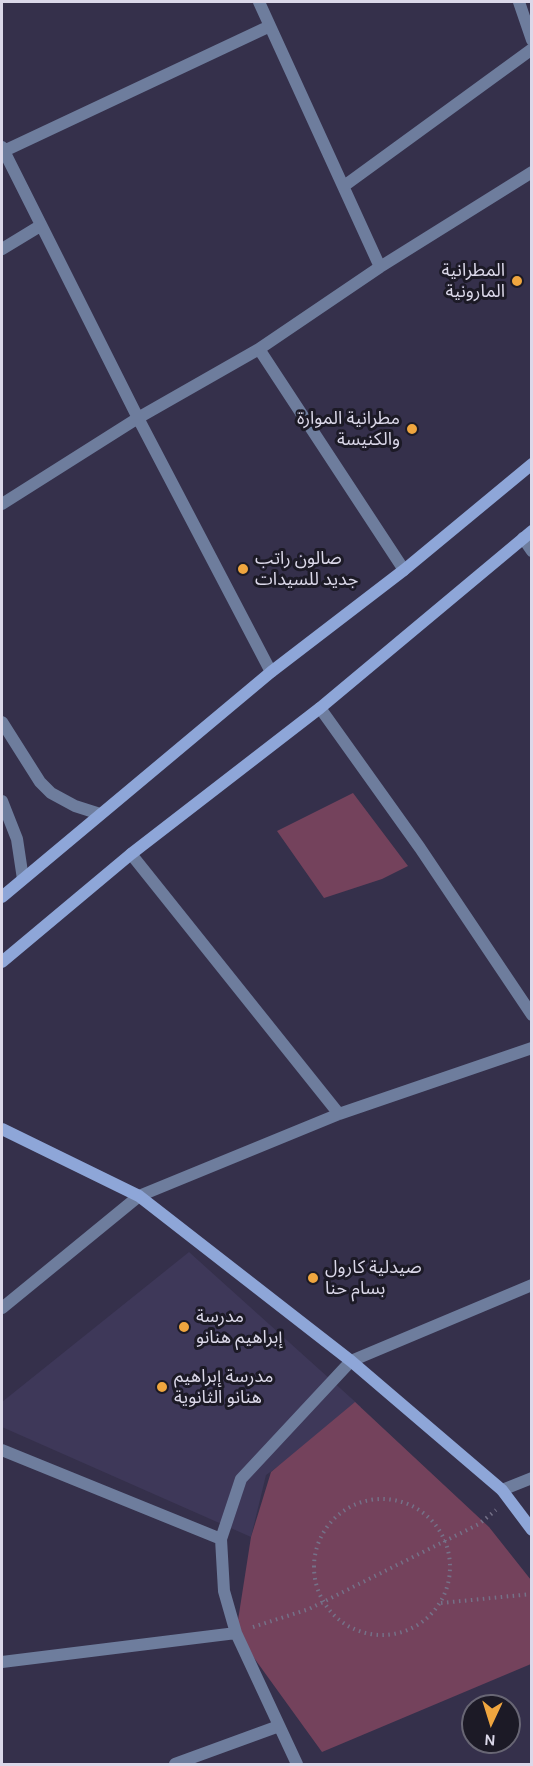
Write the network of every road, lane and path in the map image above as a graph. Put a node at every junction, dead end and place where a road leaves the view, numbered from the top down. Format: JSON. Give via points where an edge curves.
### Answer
{"nodes":[{"id":1,"x":259,"y":2,"type":"edge"},
{"id":2,"x":519,"y":2,"type":"edge"},
{"id":3,"x":270,"y":26,"type":"junction"},
{"id":4,"x":531,"y":40,"type":"edge"},
{"id":5,"x":531,"y":49,"type":"edge"},
{"id":6,"x":3,"y":149,"type":"edge"},
{"id":7,"x":531,"y":172,"type":"edge"},
{"id":8,"x":344,"y":186,"type":"junction"},
{"id":9,"x":40,"y":226,"type":"junction"},
{"id":10,"x":2,"y":249,"type":"edge"},
{"id":11,"x":380,"y":267,"type":"junction"},
{"id":12,"x":259,"y":349,"type":"junction"},
{"id":13,"x":138,"y":418,"type":"junction"},
{"id":14,"x":531,"y":464,"type":"edge"},
{"id":15,"x":2,"y":504,"type":"edge"},
{"id":16,"x":527,"y":534,"type":"edge"},
{"id":17,"x":531,"y":551,"type":"edge"},
{"id":18,"x":404,"y":570,"type":"junction"},
{"id":19,"x":271,"y":672,"type":"junction"},
{"id":20,"x":320,"y":708,"type":"junction"},
{"id":21,"x":2,"y":722,"type":"edge"},
{"id":22,"x":2,"y":801,"type":"edge"},
{"id":23,"x":100,"y":813,"type":"junction"},
{"id":24,"x":131,"y":854,"type":"junction"},
{"id":25,"x":23,"y":879,"type":"junction"},
{"id":26,"x":2,"y":897,"type":"edge"},
{"id":27,"x":2,"y":962,"type":"edge"},
{"id":28,"x":531,"y":1015,"type":"edge"},
{"id":29,"x":531,"y":1048,"type":"edge"},
{"id":30,"x":339,"y":1114,"type":"junction"},
{"id":31,"x":2,"y":1130,"type":"edge"},
{"id":32,"x":139,"y":1196,"type":"junction"},
{"id":33,"x":531,"y":1286,"type":"edge"},
{"id":34,"x":2,"y":1308,"type":"edge"},
{"id":35,"x":351,"y":1361,"type":"junction"},
{"id":36,"x":2,"y":1449,"type":"edge"},
{"id":37,"x":531,"y":1478,"type":"edge"},
{"id":38,"x":505,"y":1496,"type":"junction"},
{"id":39,"x":531,"y":1530,"type":"edge"},
{"id":40,"x":221,"y":1539,"type":"junction"},
{"id":41,"x":445,"y":1540,"type":"junction"},
{"id":42,"x":531,"y":1594,"type":"edge"},
{"id":43,"x":324,"y":1602,"type":"junction"},
{"id":44,"x":441,"y":1603,"type":"junction"},
{"id":45,"x":236,"y":1633,"type":"junction"},
{"id":46,"x":2,"y":1662,"type":"edge"},
{"id":47,"x":279,"y":1726,"type":"junction"},
{"id":48,"x":175,"y":1764,"type":"edge"},
{"id":49,"x":297,"y":1764,"type":"edge"}],
"edges":[{"from":1,"to":3,"type":"street"},
{"from":2,"to":4,"type":"street"},
{"from":3,"to":6,"type":"street"},
{"from":3,"to":8,"type":"street"},
{"from":5,"to":8,"type":"street"},
{"from":6,"to":9,"type":"street"},
{"from":7,"to":11,"type":"street"},
{"from":8,"to":11,"type":"street"},
{"from":9,"to":10,"type":"street"},
{"from":9,"to":13,"type":"street"},
{"from":11,"to":12,"type":"street"},
{"from":12,"to":13,"type":"street"},
{"from":12,"to":18,"type":"street"},
{"from":13,"to":15,"type":"street"},
{"from":13,"to":19,"type":"street"},
{"from":14,"to":18,"type":"main road"},
{"from":16,"to":17,"type":"street"},
{"from":16,"to":20,"type":"main road"},
{"from":18,"to":19,"type":"main road"},
{"from":19,"to":23,"type":"main road"},
{"from":20,"to":24,"type":"main road"},
{"from":20,"to":28,"type":"street","via":[[420,848]]},
{"from":21,"to":23,"type":"street","via":[[51,793]]},
{"from":22,"to":25,"type":"street","via":[[17,839]]},
{"from":23,"to":25,"type":"main road"},
{"from":24,"to":27,"type":"main road"},
{"from":24,"to":30,"type":"street"},
{"from":25,"to":26,"type":"main road"},
{"from":29,"to":30,"type":"street"},
{"from":30,"to":32,"type":"street"},
{"from":31,"to":32,"type":"main road"},
{"from":32,"to":34,"type":"street"},
{"from":32,"to":35,"type":"main road"},
{"from":33,"to":35,"type":"street"},
{"from":35,"to":38,"type":"main road"},
{"from":35,"to":40,"type":"street","via":[[241,1479]]},
{"from":36,"to":40,"type":"street"},
{"from":37,"to":38,"type":"street"},
{"from":38,"to":39,"type":"main road"},
{"from":38,"to":41,"type":"path","via":[[478,1524]]},
{"from":40,"to":45,"type":"street","via":[[224,1591]]},
{"from":41,"to":43,"type":"path"},
{"from":41,"to":43,"type":"path","via":[[430,1518],[411,1505],[388,1499],[366,1501],[346,1509],[329,1524],[318,1543],[314,1565]]},
{"from":41,"to":44,"type":"path","via":[[451,1558],[450,1581]]},
{"from":42,"to":44,"type":"path"},
{"from":43,"to":44,"type":"path","via":[[342,1622],[362,1632],[384,1635],[405,1631],[426,1620]]},
{"from":43,"to":45,"type":"path"},
{"from":45,"to":46,"type":"street"},
{"from":45,"to":47,"type":"street"},
{"from":47,"to":48,"type":"street"},
{"from":47,"to":49,"type":"street"}]}
